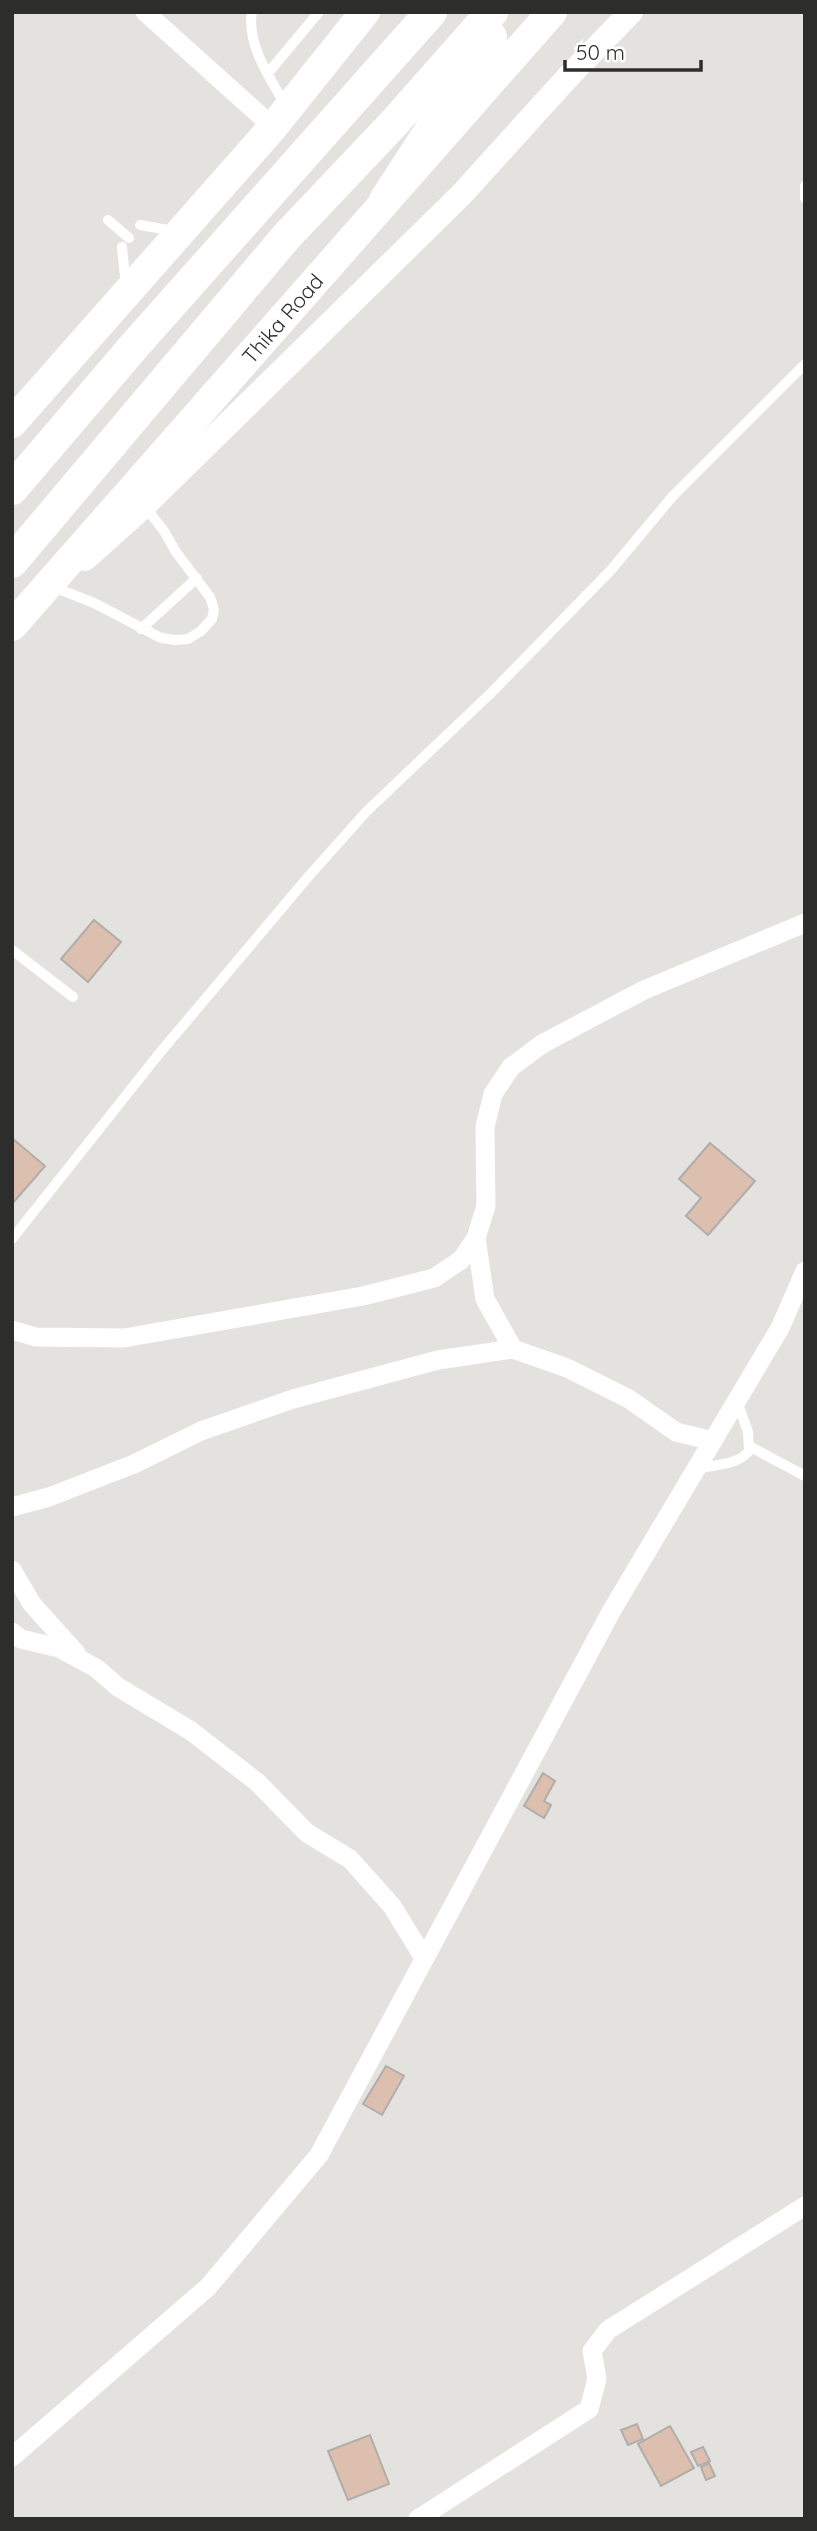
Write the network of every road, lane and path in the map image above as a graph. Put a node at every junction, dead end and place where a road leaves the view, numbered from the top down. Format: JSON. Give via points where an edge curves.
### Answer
{"nodes":[{"id":1,"x":145,"y":12,"type":"edge"},
{"id":2,"x":252,"y":12,"type":"edge"},
{"id":3,"x":319,"y":12,"type":"edge"},
{"id":4,"x":365,"y":12,"type":"edge"},
{"id":5,"x":431,"y":12,"type":"edge"},
{"id":6,"x":492,"y":12,"type":"edge"},
{"id":7,"x":507,"y":12,"type":"edge"},
{"id":8,"x":552,"y":12,"type":"edge"},
{"id":9,"x":631,"y":12,"type":"edge"},
{"id":10,"x":268,"y":74,"type":"junction"},
{"id":11,"x":281,"y":118,"type":"junction"},
{"id":12,"x":805,"y":186,"type":"edge"},
{"id":13,"x":805,"y":198,"type":"edge"},
{"id":14,"x":386,"y":200,"type":"junction"},
{"id":15,"x":108,"y":220,"type":"dead end"},
{"id":16,"x":140,"y":225,"type":"dead end"},
{"id":17,"x":180,"y":233,"type":"junction"},
{"id":18,"x":129,"y":238,"type":"dead end"},
{"id":19,"x":122,"y":247,"type":"dead end"},
{"id":20,"x":127,"y":293,"type":"junction"},
{"id":21,"x":805,"y":364,"type":"edge"},
{"id":22,"x":12,"y":423,"type":"edge"},
{"id":23,"x":12,"y":489,"type":"edge"},
{"id":24,"x":145,"y":506,"type":"junction"},
{"id":25,"x":12,"y":562,"type":"edge"},
{"id":26,"x":197,"y":578,"type":"junction"},
{"id":27,"x":50,"y":581,"type":"junction"},
{"id":28,"x":12,"y":626,"type":"edge"},
{"id":29,"x":142,"y":629,"type":"junction"},
{"id":30,"x":805,"y":923,"type":"edge"},
{"id":31,"x":12,"y":950,"type":"edge"},
{"id":32,"x":73,"y":997,"type":"dead end"},
{"id":33,"x":476,"y":1238,"type":"junction"},
{"id":34,"x":12,"y":1239,"type":"edge"},
{"id":35,"x":805,"y":1271,"type":"edge"},
{"id":36,"x":12,"y":1330,"type":"edge"},
{"id":37,"x":513,"y":1349,"type":"junction"},
{"id":38,"x":737,"y":1401,"type":"junction"},
{"id":39,"x":713,"y":1441,"type":"junction"},
{"id":40,"x":749,"y":1446,"type":"junction"},
{"id":41,"x":696,"y":1469,"type":"junction"},
{"id":42,"x":805,"y":1476,"type":"edge"},
{"id":43,"x":12,"y":1507,"type":"edge"},
{"id":44,"x":12,"y":1570,"type":"edge"},
{"id":45,"x":12,"y":1632,"type":"edge"},
{"id":46,"x":81,"y":1659,"type":"junction"},
{"id":47,"x":424,"y":1958,"type":"junction"},
{"id":48,"x":805,"y":2207,"type":"edge"},
{"id":49,"x":12,"y":2457,"type":"edge"},
{"id":50,"x":418,"y":2519,"type":"edge"}],
"edges":[{"from":1,"to":11,"type":"street"},
{"from":2,"to":10,"type":"lane","via":[[254,34]]},
{"from":3,"to":10,"type":"lane"},
{"from":4,"to":11,"type":"main road"},
{"from":5,"to":23,"type":"highway"},
{"from":6,"to":25,"type":"highway","via":[[286,237]]},
{"from":7,"to":14,"type":"highway"},
{"from":8,"to":14,"type":"main road","name":"Thika Road"},
{"from":9,"to":24,"type":"street","via":[[461,195]]},
{"from":10,"to":11,"type":"lane"},
{"from":11,"to":17,"type":"main road"},
{"from":12,"to":13,"type":"lane"},
{"from":14,"to":27,"type":"main road","name":"Thika Road"},
{"from":15,"to":18,"type":"lane"},
{"from":16,"to":17,"type":"lane"},
{"from":17,"to":20,"type":"main road"},
{"from":19,"to":20,"type":"lane"},
{"from":20,"to":22,"type":"main road"},
{"from":21,"to":34,"type":"lane","via":[[672,497],[611,570],[492,692],[366,812],[158,1055]]},
{"from":24,"to":26,"type":"lane"},
{"from":24,"to":27,"type":"street","via":[[76,566]]},
{"from":26,"to":29,"type":"lane"},
{"from":26,"to":29,"type":"lane","via":[[214,609],[201,631],[175,640]]},
{"from":27,"to":28,"type":"main road","name":"Thika Road"},
{"from":27,"to":29,"type":"lane"},
{"from":30,"to":33,"type":"street","via":[[644,990],[542,1044],[511,1067],[493,1094],[485,1127],[486,1206]]},
{"from":31,"to":32,"type":"lane"},
{"from":33,"to":36,"type":"street","via":[[461,1260],[434,1278],[363,1296],[124,1338],[36,1337]]},
{"from":33,"to":37,"type":"street","via":[[485,1299]]},
{"from":35,"to":38,"type":"street","via":[[780,1328]]},
{"from":37,"to":39,"type":"street","via":[[567,1368],[629,1399],[676,1432]]},
{"from":37,"to":43,"type":"street","via":[[438,1360],[293,1399],[201,1431],[134,1464],[49,1497]]},
{"from":38,"to":39,"type":"street"},
{"from":38,"to":40,"type":"lane"},
{"from":39,"to":41,"type":"street"},
{"from":40,"to":41,"type":"lane","via":[[744,1457],[735,1461]]},
{"from":40,"to":42,"type":"lane"},
{"from":41,"to":47,"type":"street","via":[[612,1610]]},
{"from":44,"to":46,"type":"street","via":[[32,1604]]},
{"from":45,"to":46,"type":"street"},
{"from":46,"to":47,"type":"street","via":[[191,1731],[257,1782],[307,1833],[350,1859],[392,1906]]},
{"from":47,"to":49,"type":"street","via":[[319,2155],[208,2287]]},
{"from":48,"to":50,"type":"street","via":[[608,2330],[592,2351],[597,2379],[589,2409]]}]}
